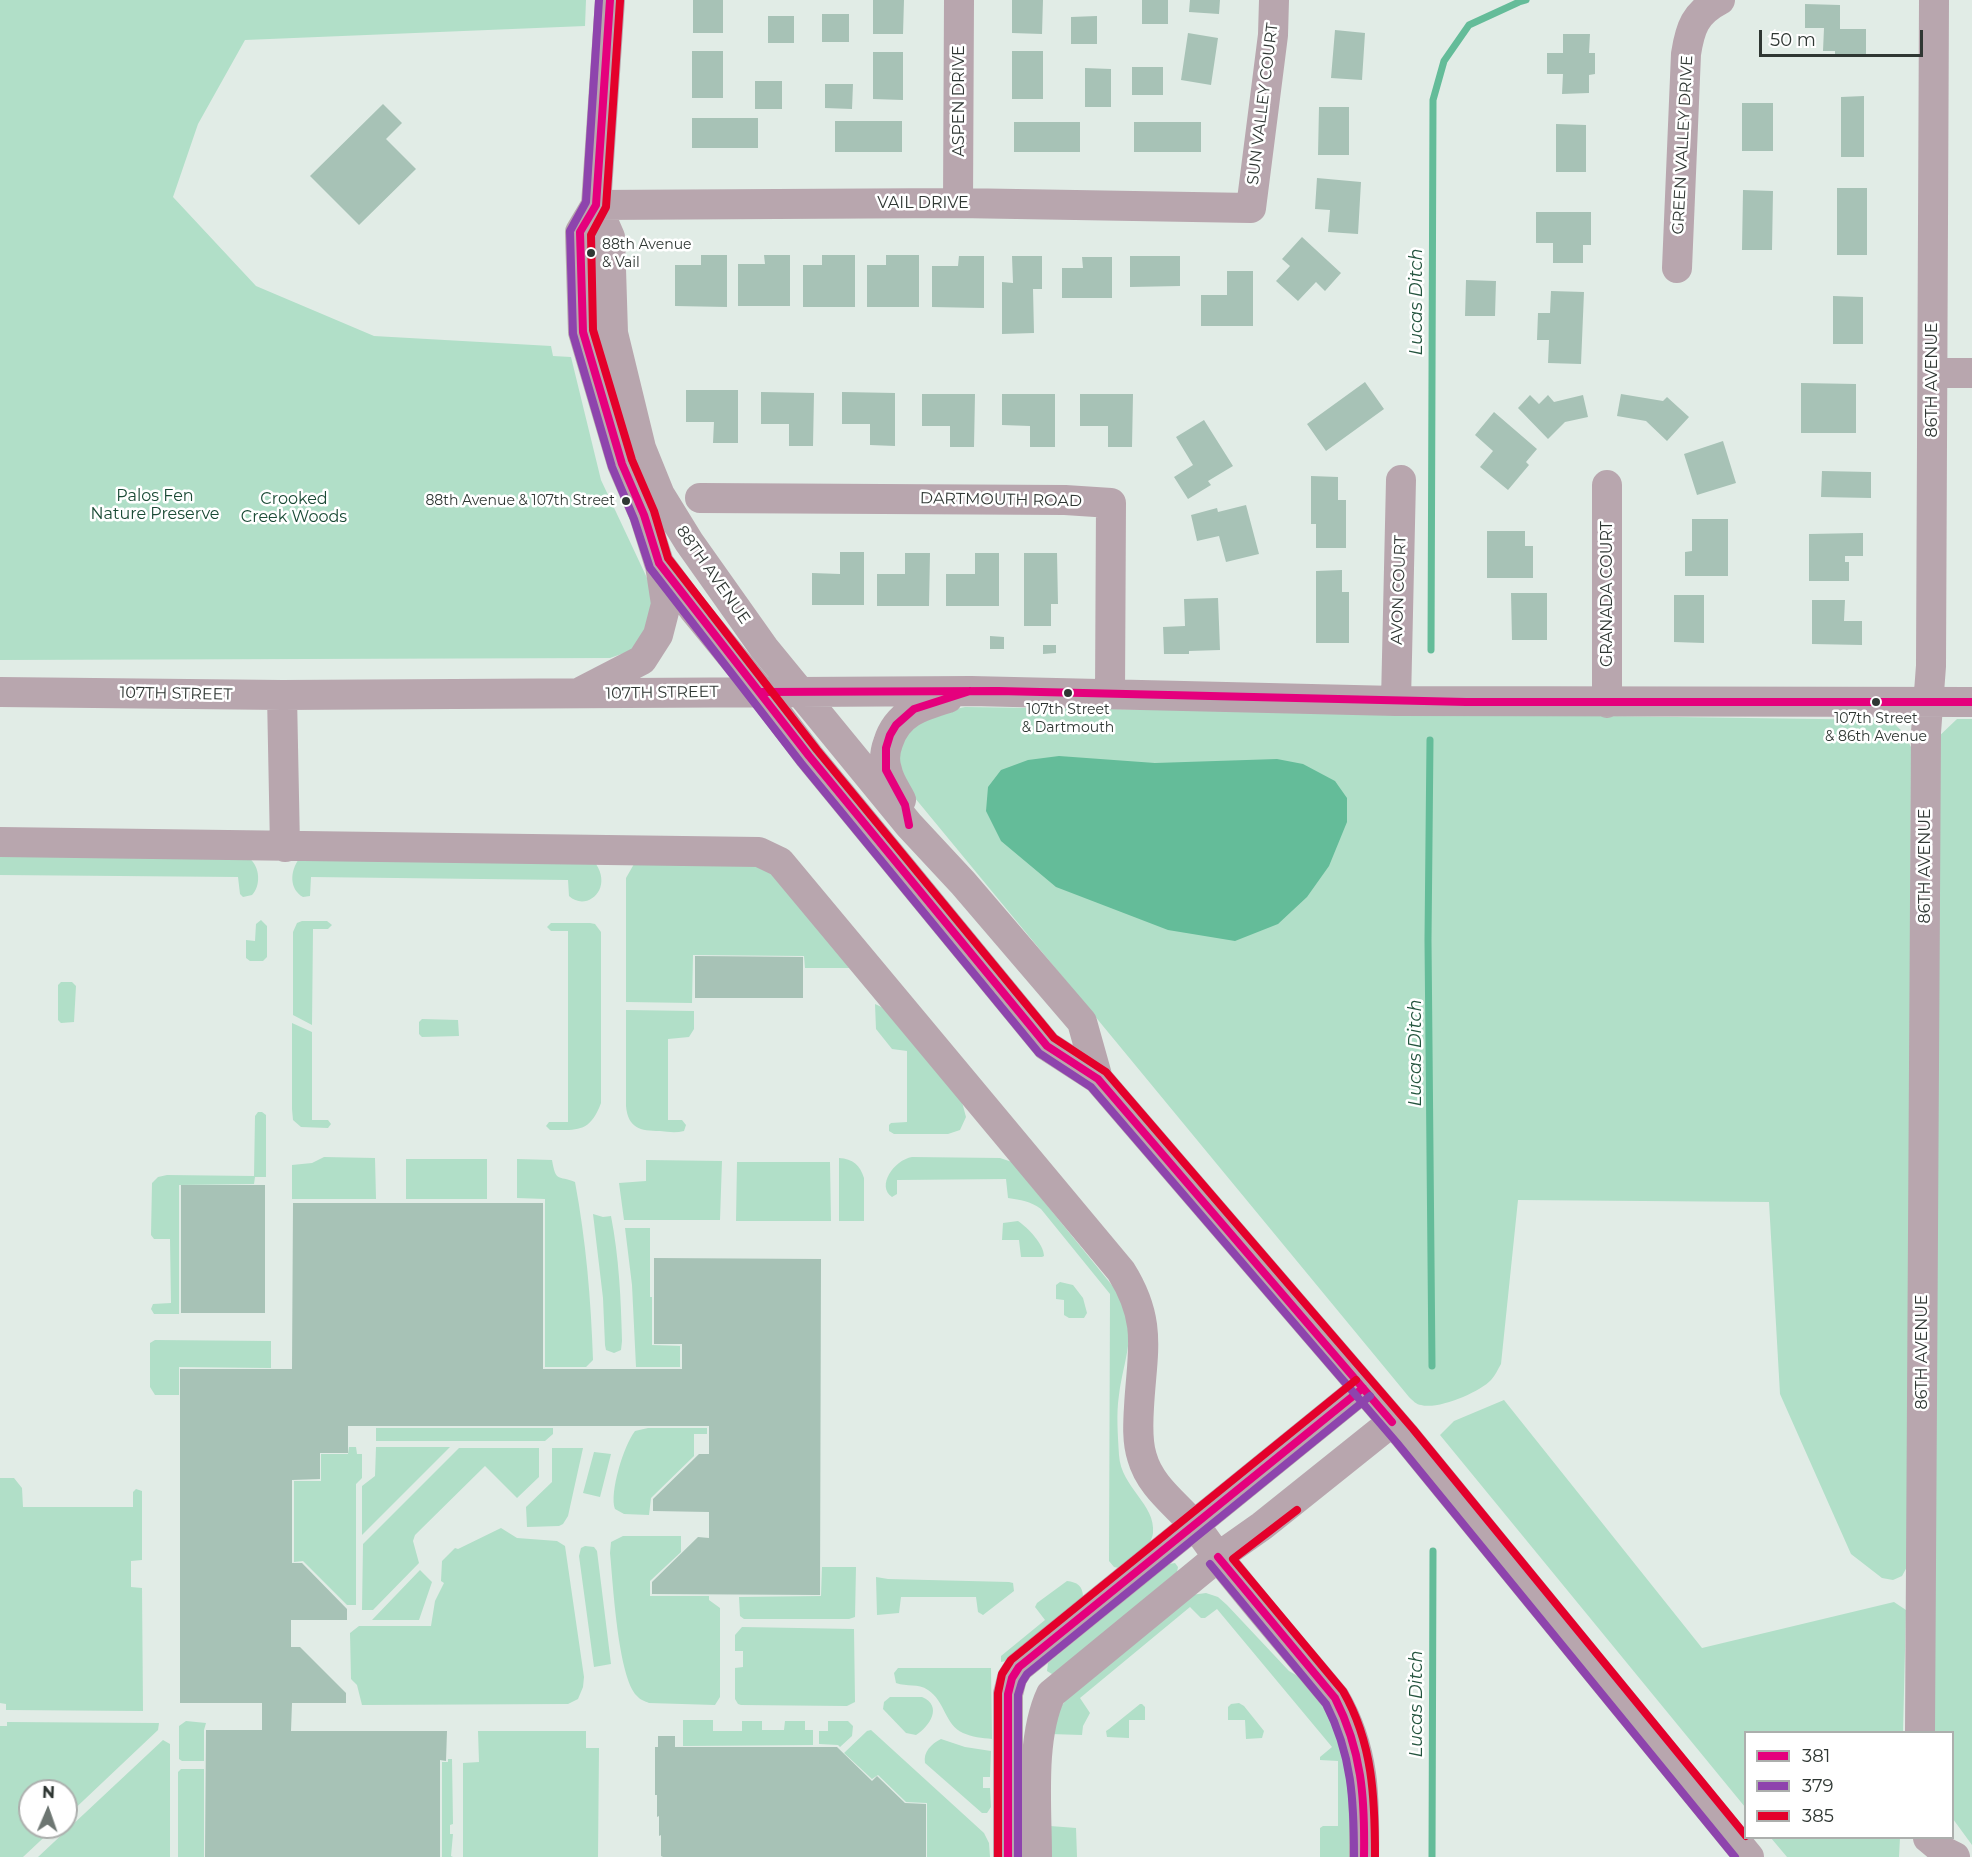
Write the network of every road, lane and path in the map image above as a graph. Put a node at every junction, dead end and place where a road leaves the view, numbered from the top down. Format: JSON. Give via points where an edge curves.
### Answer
{"nodes":[{"id":1,"x":610,"y":0,"type":"edge"},
{"id":2,"x":959,"y":0,"type":"edge"},
{"id":3,"x":1274,"y":0,"type":"edge"},
{"id":4,"x":1720,"y":0,"type":"edge"},
{"id":5,"x":1934,"y":0,"type":"edge"},
{"id":6,"x":958,"y":203,"type":"junction"},
{"id":7,"x":596,"y":205,"type":"junction"},
{"id":8,"x":1251,"y":208,"type":"joint"},
{"id":9,"x":1677,"y":268,"type":"dead end"},
{"id":10,"x":1932,"y":373,"type":"junction"},
{"id":11,"x":1972,"y":373,"type":"edge"},
{"id":12,"x":1401,"y":480,"type":"dead end"},
{"id":13,"x":1607,"y":485,"type":"dead end"},
{"id":14,"x":700,"y":498,"type":"dead end"},
{"id":15,"x":659,"y":562,"type":"junction"},
{"id":16,"x":798,"y":691,"type":"junction"},
{"id":17,"x":971,"y":691,"type":"junction"},
{"id":18,"x":0,"y":692,"type":"edge"},
{"id":19,"x":761,"y":692,"type":"junction"},
{"id":20,"x":1110,"y":694,"type":"junction"},
{"id":21,"x":576,"y":695,"type":"junction"},
{"id":22,"x":282,"y":696,"type":"junction"},
{"id":23,"x":1396,"y":701,"type":"junction"},
{"id":24,"x":1928,"y":702,"type":"junction"},
{"id":25,"x":1972,"y":702,"type":"edge"},
{"id":26,"x":1607,"y":703,"type":"junction"},
{"id":27,"x":909,"y":825,"type":"junction"},
{"id":28,"x":0,"y":842,"type":"edge"},
{"id":29,"x":285,"y":847,"type":"junction"},
{"id":30,"x":1098,"y":1079,"type":"junction"},
{"id":31,"x":1363,"y":1388,"type":"junction"},
{"id":32,"x":1392,"y":1422,"type":"junction"},
{"id":33,"x":1194,"y":1526,"type":"junction"},
{"id":34,"x":1218,"y":1557,"type":"junction"},
{"id":35,"x":1053,"y":1641,"type":"junction"},
{"id":36,"x":1039,"y":1731,"type":"junction"},
{"id":37,"x":1920,"y":1731,"type":"edge"},
{"id":38,"x":1919,"y":1839,"type":"edge"},
{"id":39,"x":1929,"y":1839,"type":"edge"},
{"id":40,"x":1008,"y":1857,"type":"edge"},
{"id":41,"x":1037,"y":1857,"type":"edge"},
{"id":42,"x":1365,"y":1857,"type":"edge"},
{"id":43,"x":1749,"y":1857,"type":"edge"},
{"id":44,"x":1919,"y":1857,"type":"edge"},
{"id":45,"x":1955,"y":1857,"type":"edge"}],
"edges":[{"from":1,"to":7,"type":"street","name":"88TH AVENUE"},
{"from":2,"to":6,"type":"street","name":"ASPEN DRIVE"},
{"from":3,"to":8,"type":"street","name":"SUN VALLEY COURT"},
{"from":4,"to":9,"type":"street","name":"GREEN VALLEY DRIVE","via":[[1696,18],[1689,35]]},
{"from":5,"to":10,"type":"street","name":"86TH AVENUE"},
{"from":6,"to":7,"type":"street","name":"VAIL DRIVE"},
{"from":6,"to":8,"type":"street","name":"VAIL DRIVE"},
{"from":7,"to":15,"type":"street","name":"88TH AVENUE","via":[[580,232],[583,332],[622,464]]},
{"from":7,"to":16,"type":"street","name":"88TH AVENUE","via":[[610,237],[613,333],[641,448],[660,495],[689,542]]},
{"from":10,"to":11,"type":"street"},
{"from":10,"to":24,"type":"street","name":"86TH AVENUE"},
{"from":12,"to":23,"type":"street","name":"AVON COURT"},
{"from":13,"to":26,"type":"street","name":"GRANADA COURT"},
{"from":14,"to":20,"type":"street","name":"DARTMOUTH ROAD","via":[[1111,503]]},
{"from":15,"to":19,"type":"street","name":"88TH AVENUE"},
{"from":15,"to":21,"type":"street","via":[[666,604],[658,635],[642,660]]},
{"from":16,"to":17,"type":"street","name":"107TH STREET"},
{"from":16,"to":19,"type":"street","name":"107TH STREET"},
{"from":16,"to":27,"type":"street","name":"88TH AVENUE"},
{"from":17,"to":20,"type":"street","name":"107TH STREET"},
{"from":17,"to":27,"type":"street","via":[[914,709],[896,724],[890,735],[886,770],[905,805]]},
{"from":18,"to":22,"type":"street","name":"107TH STREET"},
{"from":19,"to":21,"type":"street","name":"107TH STREET"},
{"from":19,"to":30,"type":"street","name":"88TH AVENUE","via":[[1047,1046]]},
{"from":20,"to":23,"type":"street","name":"107TH STREET"},
{"from":21,"to":22,"type":"street","name":"107TH STREET"},
{"from":22,"to":29,"type":"street"},
{"from":23,"to":26,"type":"street","name":"107TH STREET"},
{"from":24,"to":25,"type":"street","name":"107TH STREET"},
{"from":24,"to":26,"type":"street","name":"107TH STREET"},
{"from":24,"to":37,"type":"street","name":"86TH AVENUE"},
{"from":27,"to":30,"type":"street","name":"88TH AVENUE","via":[[1082,1022]]},
{"from":28,"to":29,"type":"street"},
{"from":29,"to":33,"type":"street","via":[[759,852],[780,862],[1121,1271],[1139,1307],[1144,1329],[1138,1419],[1141,1455],[1151,1480]]},
{"from":30,"to":31,"type":"street"},
{"from":31,"to":32,"type":"street"},
{"from":31,"to":33,"type":"street"},
{"from":32,"to":34,"type":"street"},
{"from":32,"to":43,"type":"street"},
{"from":33,"to":34,"type":"street"},
{"from":33,"to":35,"type":"street"},
{"from":34,"to":36,"type":"street","via":[[1051,1694]]},
{"from":34,"to":42,"type":"street","via":[[1335,1698],[1348,1720],[1362,1781]]},
{"from":35,"to":36,"type":"street","via":[[1034,1670],[1031,1682],[1032,1711]]},
{"from":35,"to":40,"type":"street","via":[[1019,1667],[1008,1694]]},
{"from":36,"to":41,"type":"street"},
{"from":38,"to":44,"type":"street"},
{"from":39,"to":45,"type":"street"}]}
